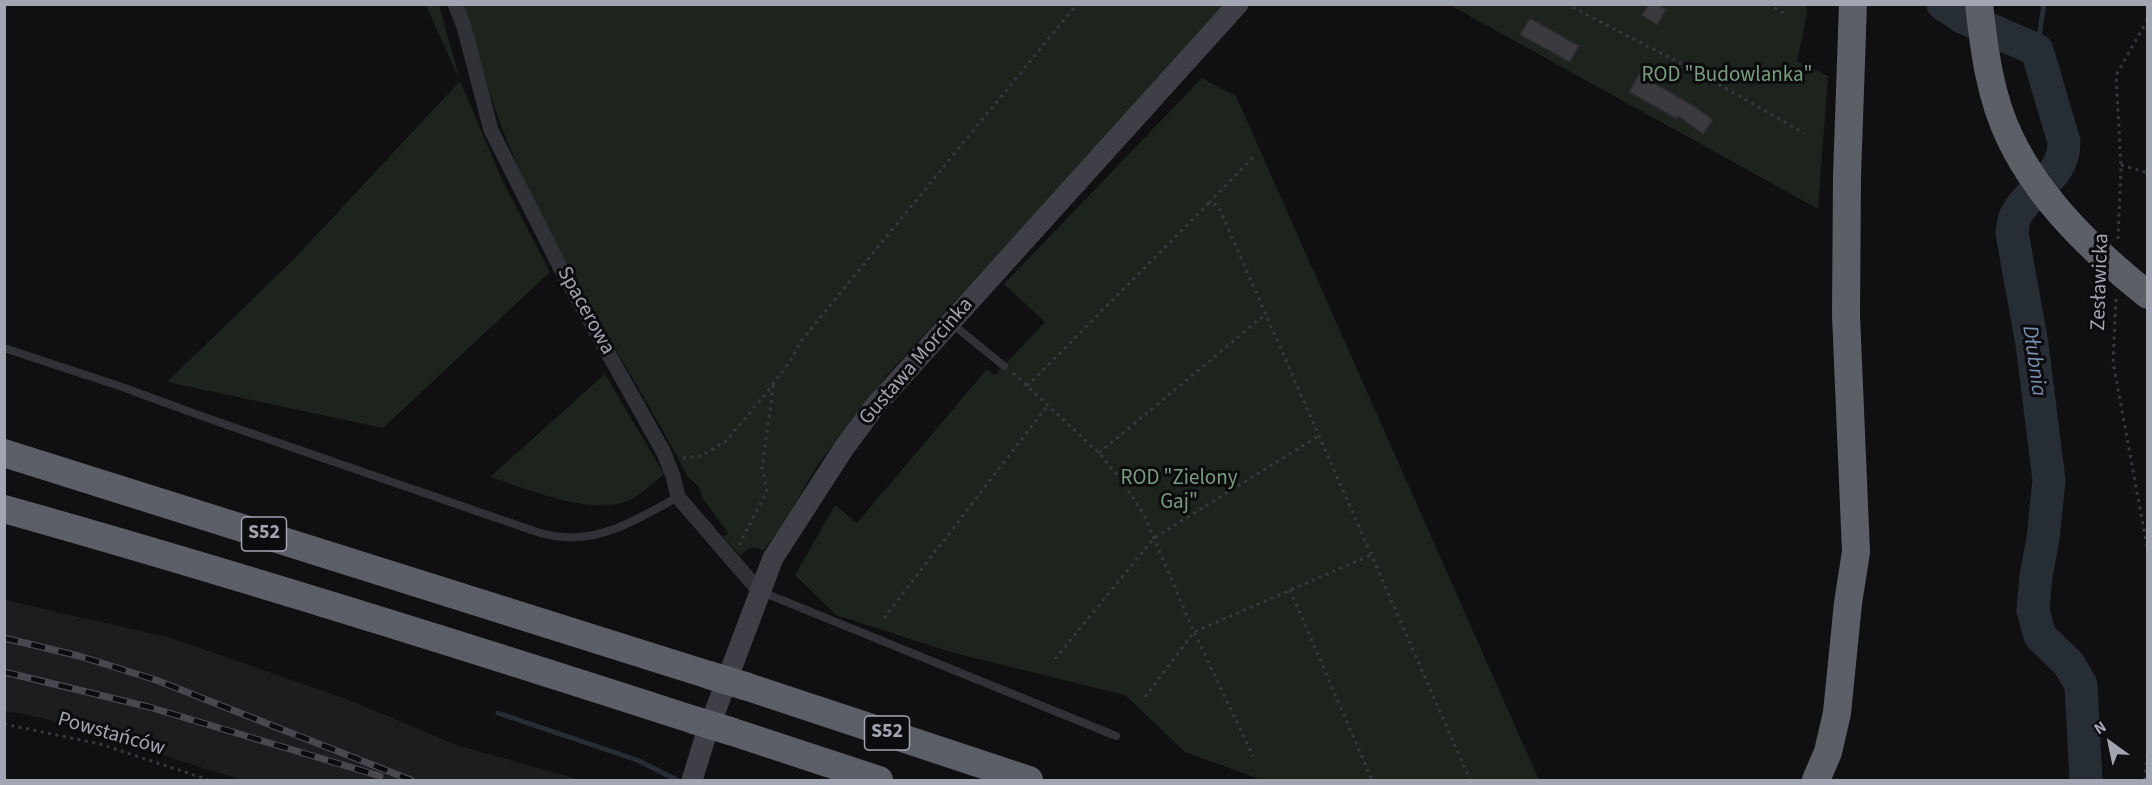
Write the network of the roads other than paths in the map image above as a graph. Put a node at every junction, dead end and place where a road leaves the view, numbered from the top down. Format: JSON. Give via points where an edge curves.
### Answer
{"nodes":[{"id":1,"x":455,"y":4,"type":"edge"},
{"id":2,"x":1238,"y":4,"type":"edge"},
{"id":3,"x":1853,"y":4,"type":"edge"},
{"id":4,"x":1979,"y":4,"type":"edge"},
{"id":5,"x":2148,"y":295,"type":"edge"},
{"id":6,"x":950,"y":322,"type":"junction"},
{"id":7,"x":4,"y":348,"type":"edge"},
{"id":8,"x":1004,"y":366,"type":"road end"},
{"id":9,"x":4,"y":453,"type":"edge"},
{"id":10,"x":678,"y":497,"type":"junction"},
{"id":11,"x":4,"y":509,"type":"edge"},
{"id":12,"x":760,"y":592,"type":"junction"},
{"id":13,"x":1116,"y":736,"type":"dead end"},
{"id":14,"x":692,"y":780,"type":"edge"},
{"id":15,"x":879,"y":780,"type":"edge"},
{"id":16,"x":1029,"y":780,"type":"edge"},
{"id":17,"x":1816,"y":780,"type":"edge"}],
"edges":[{"from":1,"to":10,"type":"street","name":"Spacerowa","via":[[491,130],[560,267],[664,453]]},
{"from":2,"to":6,"type":"street","name":"Gustawa Morcinka"},
{"from":3,"to":17,"type":"highway","via":[[1846,315],[1856,552],[1837,713]]},
{"from":4,"to":5,"type":"highway","bridge":true,"via":[[1993,92],[2009,137],[2035,181],[2071,225],[2108,264]]},
{"from":6,"to":8,"type":"lane"},
{"from":6,"to":12,"type":"street","name":"Gustawa Morcinka","via":[[875,406],[844,448],[773,558]]},
{"from":7,"to":10,"type":"lane","via":[[540,533],[564,538],[607,531]]},
{"from":9,"to":16,"type":"highway","number":"S52","bridge":true,"via":[[745,686]]},
{"from":10,"to":12,"type":"street","name":"Spacerowa"},
{"from":11,"to":15,"type":"highway","number":"S52","bridge":true,"via":[[504,658]]},
{"from":12,"to":13,"type":"lane"},
{"from":12,"to":14,"type":"street","name":"Gustawa Morcinka"}]}
